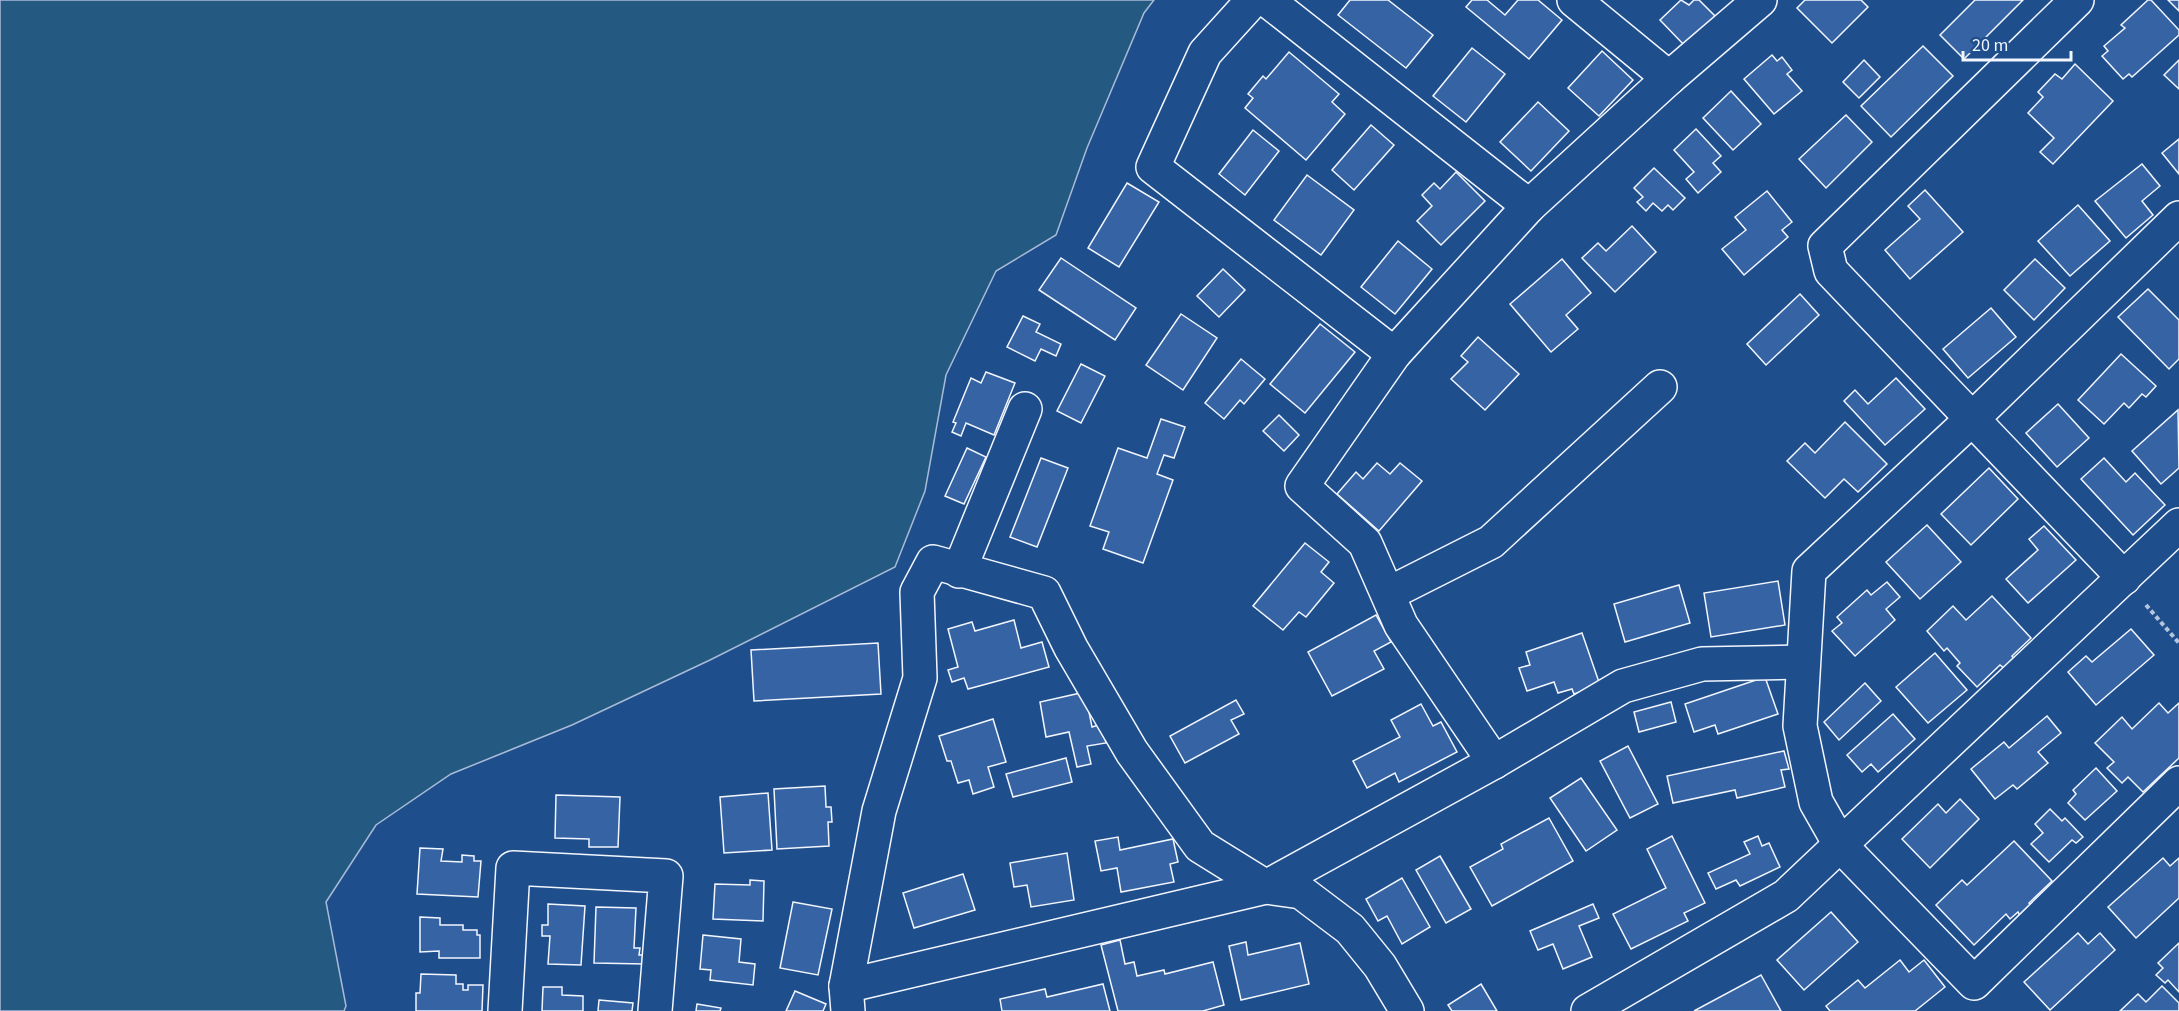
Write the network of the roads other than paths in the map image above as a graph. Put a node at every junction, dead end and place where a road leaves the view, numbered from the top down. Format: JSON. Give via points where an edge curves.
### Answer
{"nodes":[{"id":1,"x":1253,"y":0,"type":"edge"},
{"id":2,"x":1267,"y":0,"type":"edge"},
{"id":3,"x":1574,"y":0,"type":"edge"},
{"id":4,"x":1760,"y":0,"type":"edge"},
{"id":5,"x":2077,"y":0,"type":"edge"},
{"id":6,"x":1669,"y":78,"type":"junction"},
{"id":7,"x":1529,"y":206,"type":"junction"},
{"id":8,"x":2179,"y":218,"type":"edge"},
{"id":9,"x":1394,"y":354,"type":"junction"},
{"id":10,"x":1660,"y":387,"type":"dead end"},
{"id":11,"x":1025,"y":409,"type":"dead end"},
{"id":12,"x":1973,"y":418,"type":"junction"},
{"id":13,"x":2179,"y":525,"type":"edge"},
{"id":14,"x":959,"y":571,"type":"junction"},
{"id":15,"x":2124,"y":578,"type":"junction"},
{"id":16,"x":1388,"y":594,"type":"junction"},
{"id":17,"x":1803,"y":662,"type":"junction"},
{"id":18,"x":1494,"y":762,"type":"junction"},
{"id":19,"x":2179,"y":783,"type":"edge"},
{"id":20,"x":1841,"y":846,"type":"junction"},
{"id":21,"x":1266,"y":887,"type":"junction"},
{"id":22,"x":847,"y":998,"type":"edge"},
{"id":23,"x":505,"y":1011,"type":"edge"},
{"id":24,"x":655,"y":1011,"type":"edge"},
{"id":25,"x":1407,"y":1011,"type":"edge"},
{"id":26,"x":1588,"y":1011,"type":"edge"}],
"edges":[{"from":1,"to":9,"type":"street","via":[[1205,53],[1153,167]]},
{"from":2,"to":7,"type":"street"},
{"from":3,"to":6,"type":"street"},
{"from":4,"to":6,"type":"street"},
{"from":5,"to":12,"type":"street","via":[[1825,246],[1831,271]]},
{"from":6,"to":7,"type":"street"},
{"from":7,"to":9,"type":"street"},
{"from":8,"to":12,"type":"street"},
{"from":9,"to":16,"type":"street","via":[[1302,486],[1365,543]]},
{"from":10,"to":16,"type":"street","via":[[1491,542]]},
{"from":11,"to":14,"type":"street"},
{"from":12,"to":15,"type":"street"},
{"from":12,"to":17,"type":"street","via":[[1809,571]]},
{"from":13,"to":15,"type":"street"},
{"from":14,"to":21,"type":"street","via":[[1044,593],[1071,648],[1132,752],[1200,846]]},
{"from":14,"to":22,"type":"street","via":[[933,562],[917,592],[921,678],[879,811]]},
{"from":15,"to":20,"type":"street"},
{"from":16,"to":18,"type":"street","via":[[1401,625]]},
{"from":17,"to":18,"type":"street","via":[[1702,664],[1623,686]]},
{"from":17,"to":20,"type":"street","via":[[1800,726],[1816,802]]},
{"from":18,"to":21,"type":"street"},
{"from":19,"to":20,"type":"street","via":[[1974,983]]},
{"from":20,"to":26,"type":"street","via":[[1786,896]]},
{"from":21,"to":22,"type":"street"},
{"from":21,"to":25,"type":"street","via":[[1301,892],[1350,929],[1380,966]]},
{"from":23,"to":24,"type":"street","via":[[513,868],[666,876]]}]}
